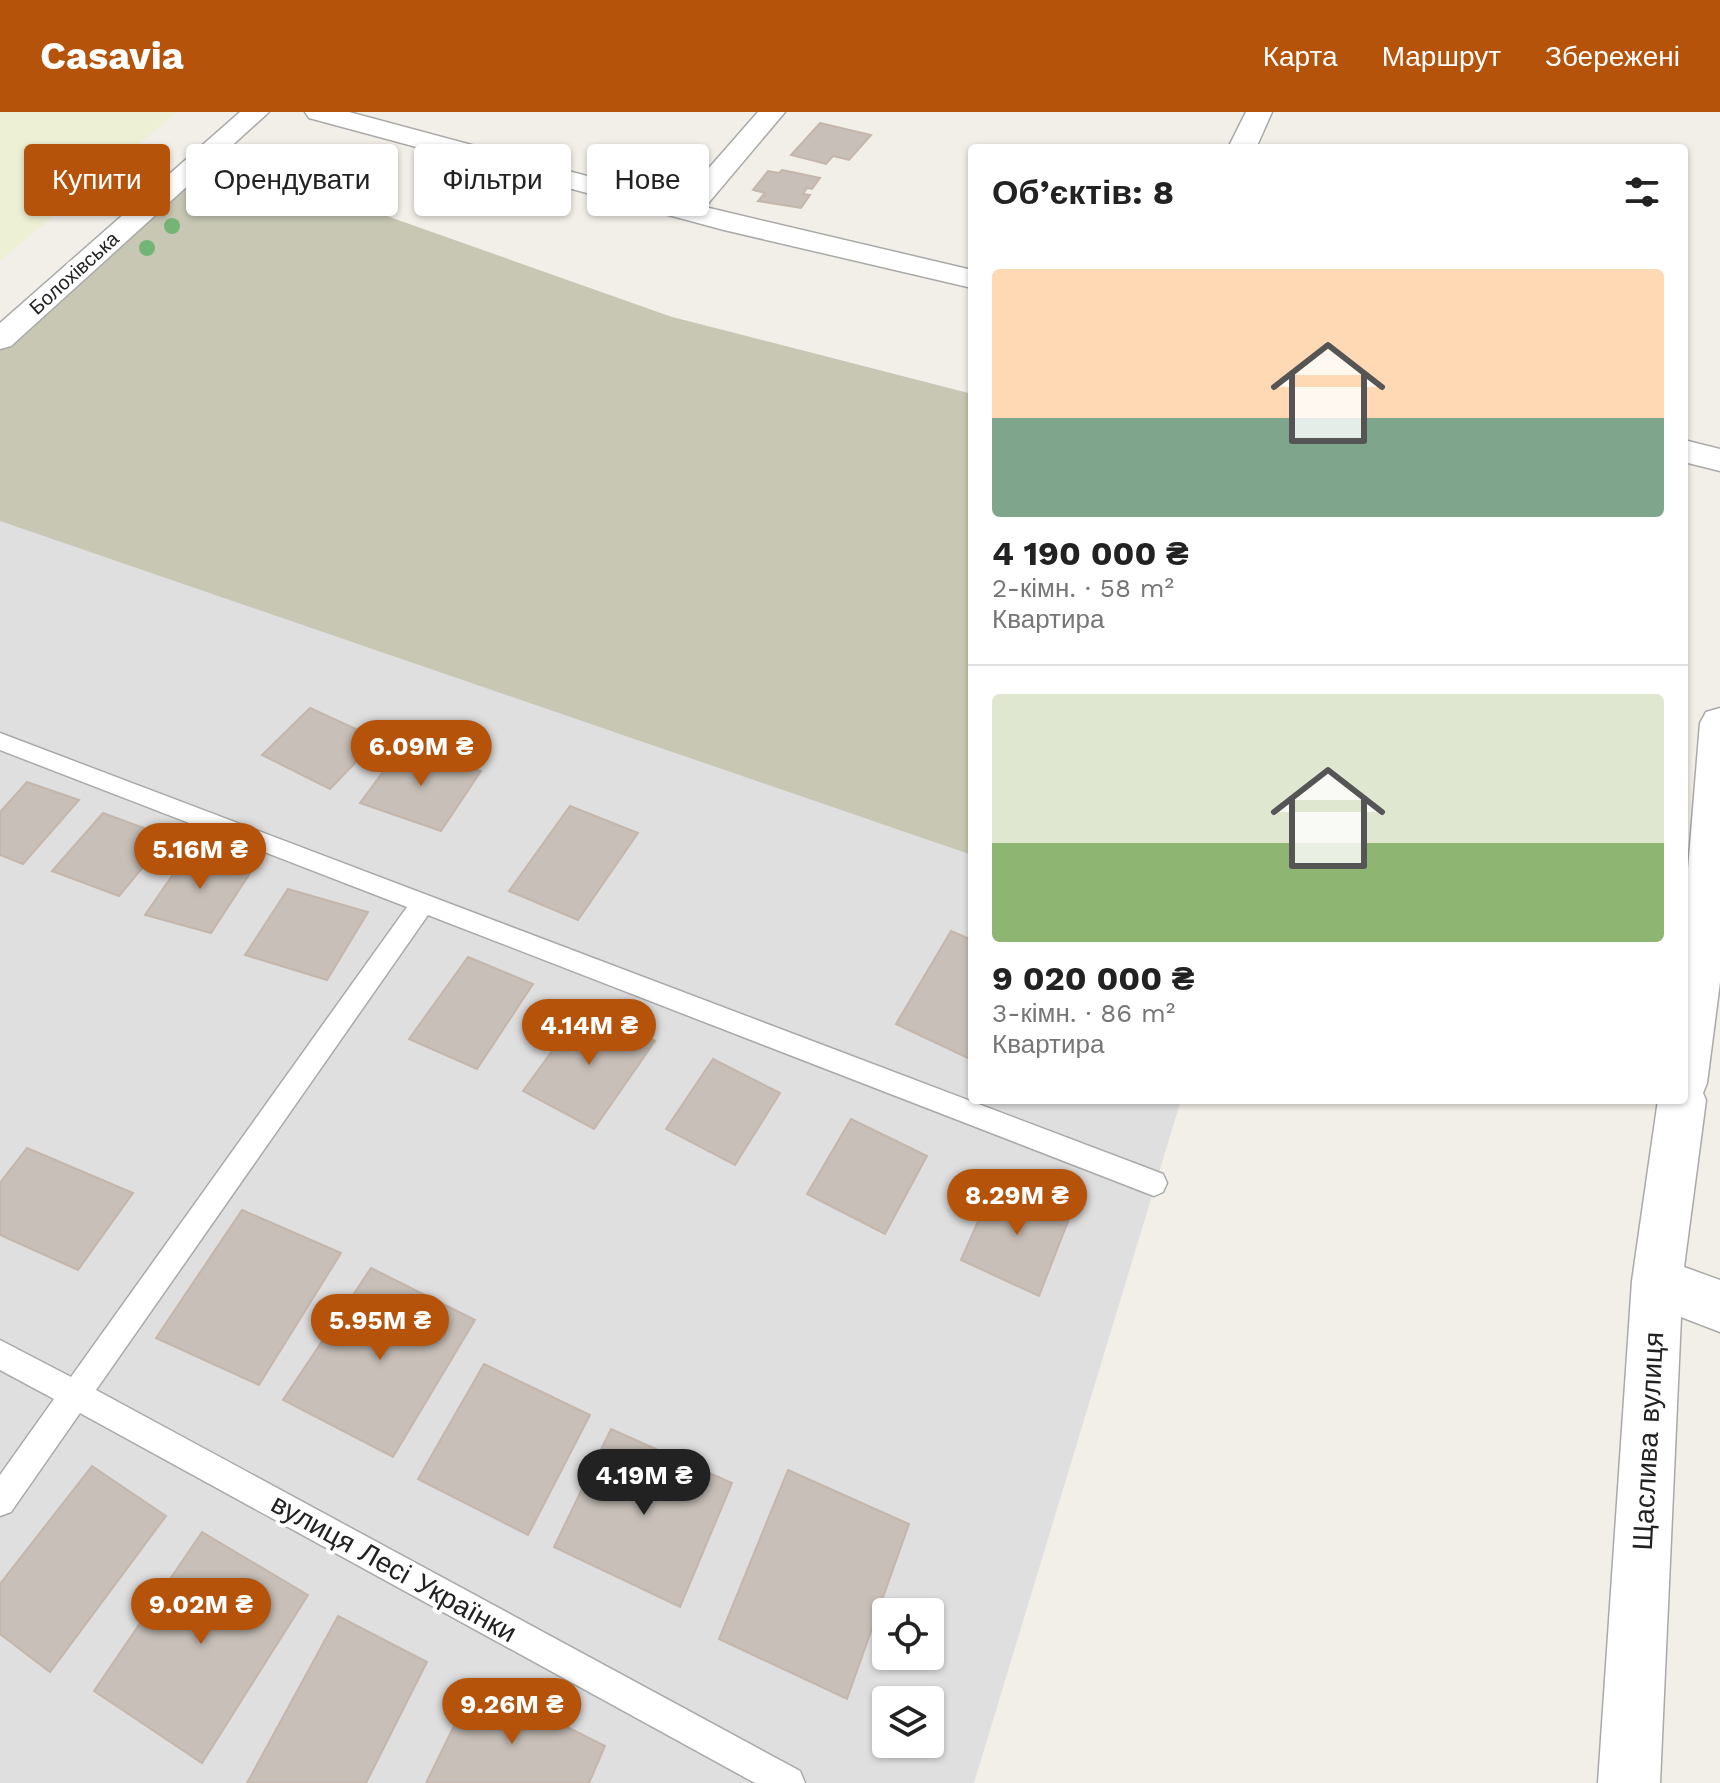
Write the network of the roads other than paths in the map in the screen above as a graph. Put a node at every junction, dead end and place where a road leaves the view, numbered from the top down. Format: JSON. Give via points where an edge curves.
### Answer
{"nodes":[{"id":1,"x":256,"y":112,"type":"edge"},
{"id":2,"x":318,"y":112,"type":"edge"},
{"id":3,"x":772,"y":112,"type":"edge"},
{"id":4,"x":1259,"y":112,"type":"edge"},
{"id":5,"x":1244,"y":144,"type":"edge"},
{"id":6,"x":587,"y":184,"type":"edge"},
{"id":7,"x":709,"y":185,"type":"edge"},
{"id":8,"x":707,"y":216,"type":"edge"},
{"id":9,"x":968,"y":278,"type":"edge"},
{"id":10,"x":0,"y":339,"type":"edge"},
{"id":11,"x":1688,"y":452,"type":"edge"},
{"id":12,"x":1720,"y":460,"type":"edge"},
{"id":13,"x":1720,"y":723,"type":"edge"},
{"id":14,"x":0,"y":741,"type":"edge"},
{"id":15,"x":423,"y":903,"type":"junction"},
{"id":16,"x":1688,"y":1053,"type":"edge"},
{"id":17,"x":1681,"y":1104,"type":"edge"},
{"id":18,"x":1154,"y":1183,"type":"dead end"},
{"id":19,"x":1657,"y":1283,"type":"junction"},
{"id":20,"x":1720,"y":1306,"type":"edge"},
{"id":21,"x":0,"y":1354,"type":"edge"},
{"id":22,"x":76,"y":1395,"type":"junction"},
{"id":23,"x":0,"y":1501,"type":"edge"},
{"id":24,"x":788,"y":1783,"type":"edge"},
{"id":25,"x":1629,"y":1783,"type":"edge"}],
"edges":[{"from":1,"to":10,"type":"street","name":"Болохівська"},
{"from":2,"to":6,"type":"street"},
{"from":3,"to":7,"type":"street"},
{"from":4,"to":5,"type":"street"},
{"from":8,"to":9,"type":"street"},
{"from":11,"to":12,"type":"street"},
{"from":13,"to":16,"type":"street","via":[[1705,927]]},
{"from":14,"to":15,"type":"lane"},
{"from":15,"to":18,"type":"lane"},
{"from":15,"to":22,"type":"lane"},
{"from":17,"to":19,"type":"street","name":"Щаслива вулиця"},
{"from":19,"to":20,"type":"street"},
{"from":19,"to":25,"type":"street","name":"Щаслива вулиця"},
{"from":21,"to":22,"type":"lane","name":"вулиця Лесі Українки"},
{"from":22,"to":23,"type":"lane"},
{"from":22,"to":24,"type":"lane","name":"вулиця Лесі Українки"}]}
